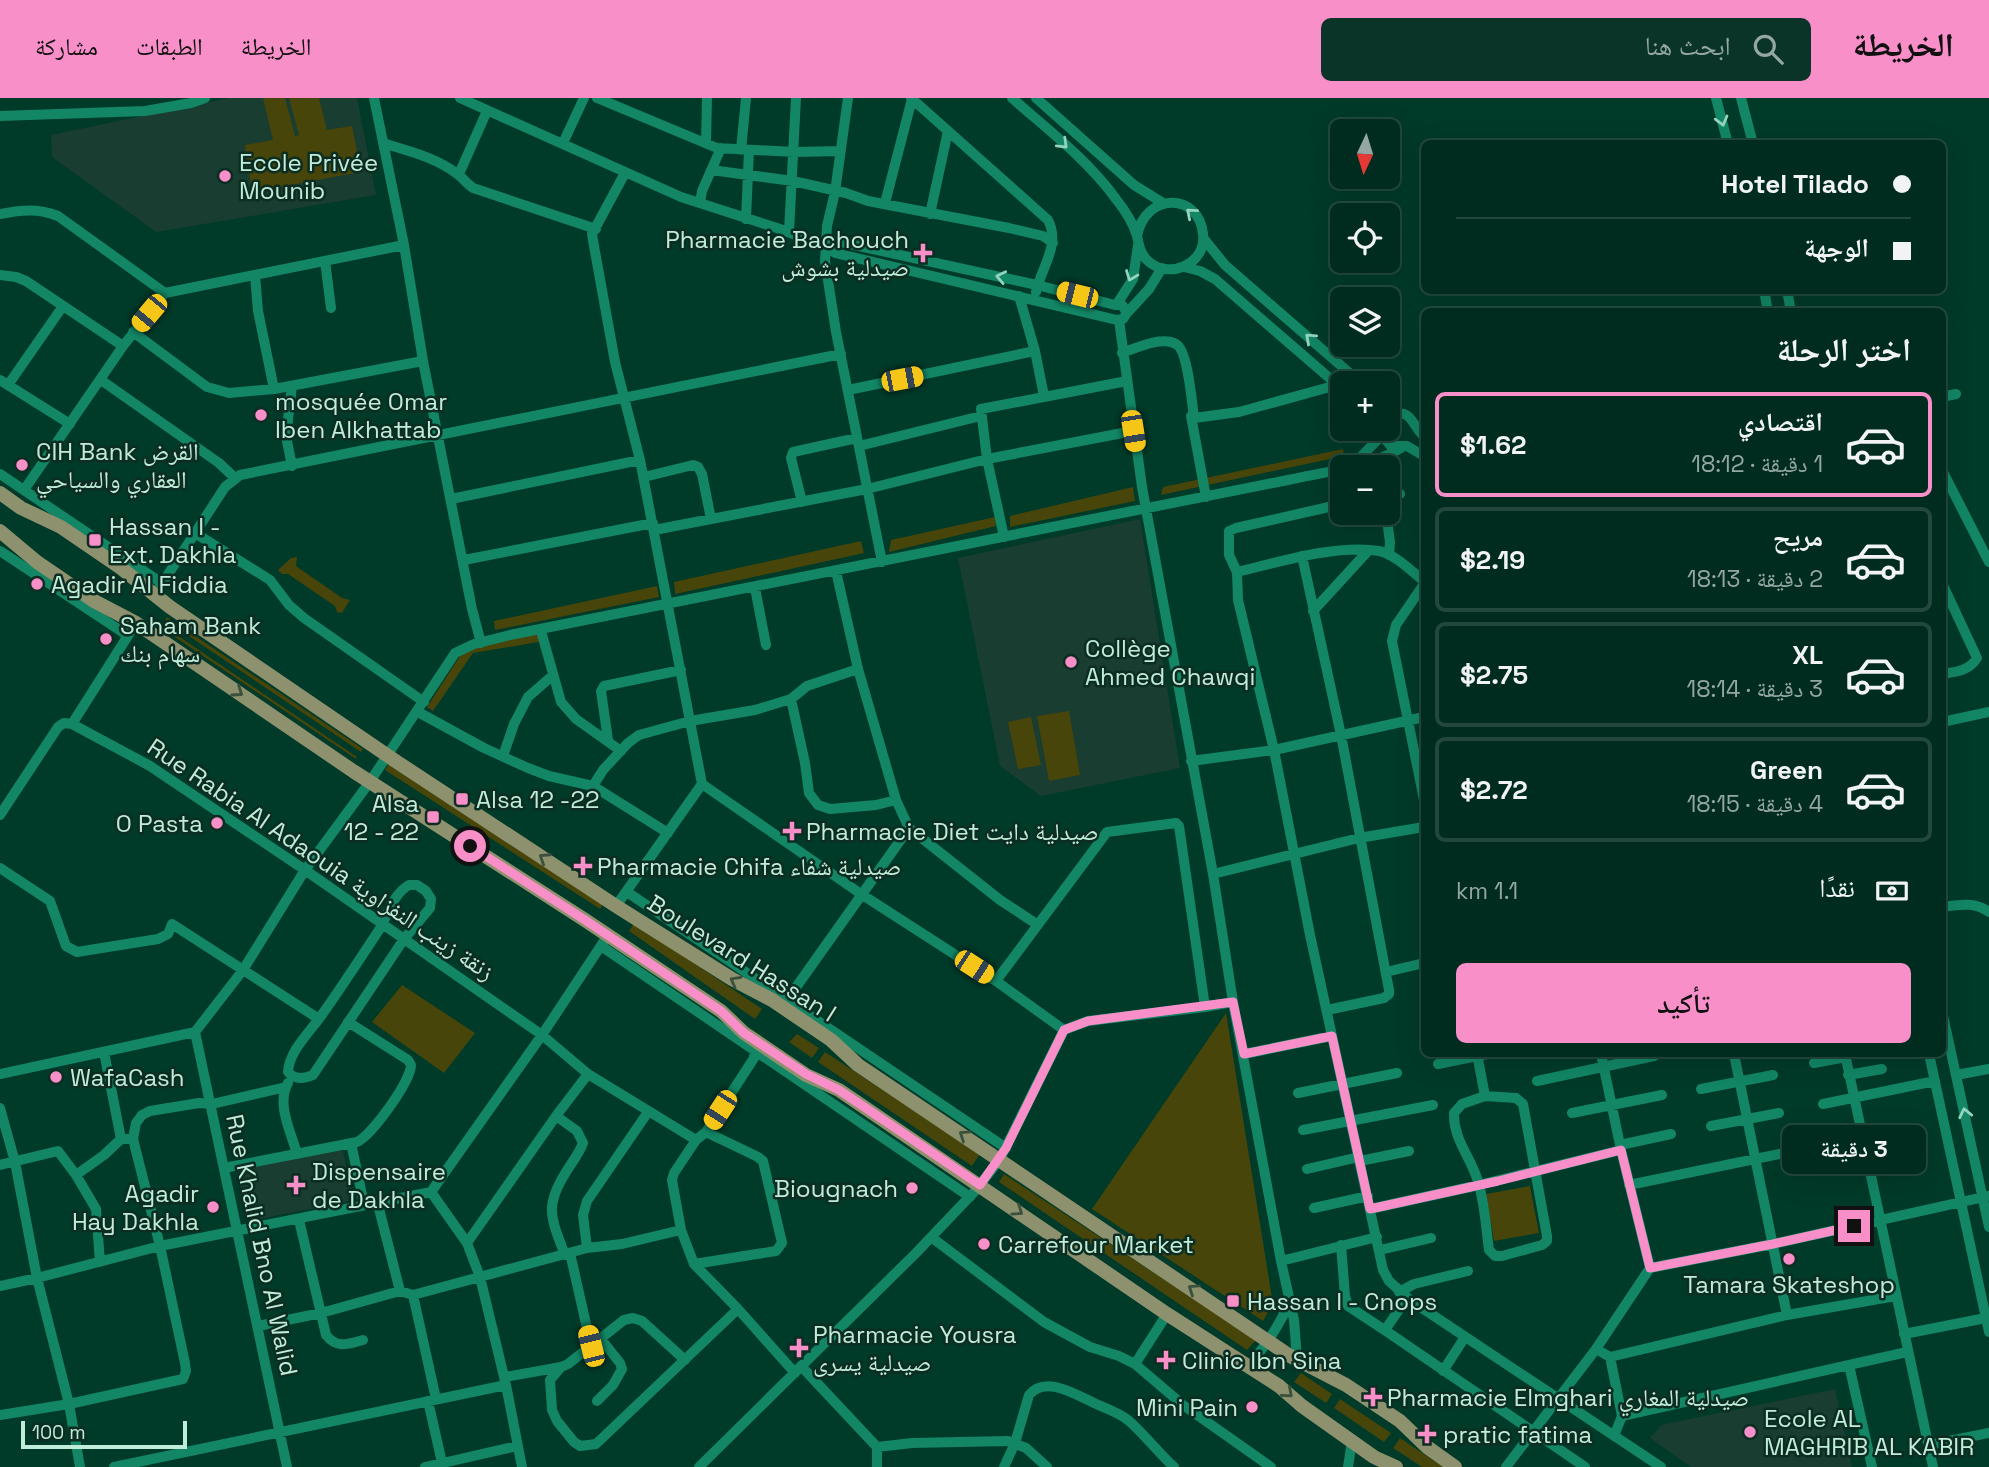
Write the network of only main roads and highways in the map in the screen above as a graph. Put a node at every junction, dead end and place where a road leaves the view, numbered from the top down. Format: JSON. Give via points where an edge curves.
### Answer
{"nodes":[{"id":1,"x":0,"y":493,"type":"edge"},
{"id":2,"x":0,"y":531,"type":"edge"},
{"id":3,"x":1396,"y":1467,"type":"edge"},
{"id":4,"x":1455,"y":1467,"type":"edge"}],
"edges":[{"from":4,"to":1,"type":"main road","name":"Boulevard Hassan I","one_way":true,"via":[[1400,1421],[1270,1341],[1003,1154],[858,1065],[831,1040],[772,1000],[616,906],[154,596],[61,527]]},
{"from":2,"to":3,"type":"main road","one_way":true,"via":[[97,604],[136,622],[605,941],[721,1011],[755,1046],[800,1076],[839,1090],[1250,1366],[1374,1457]]}]}
